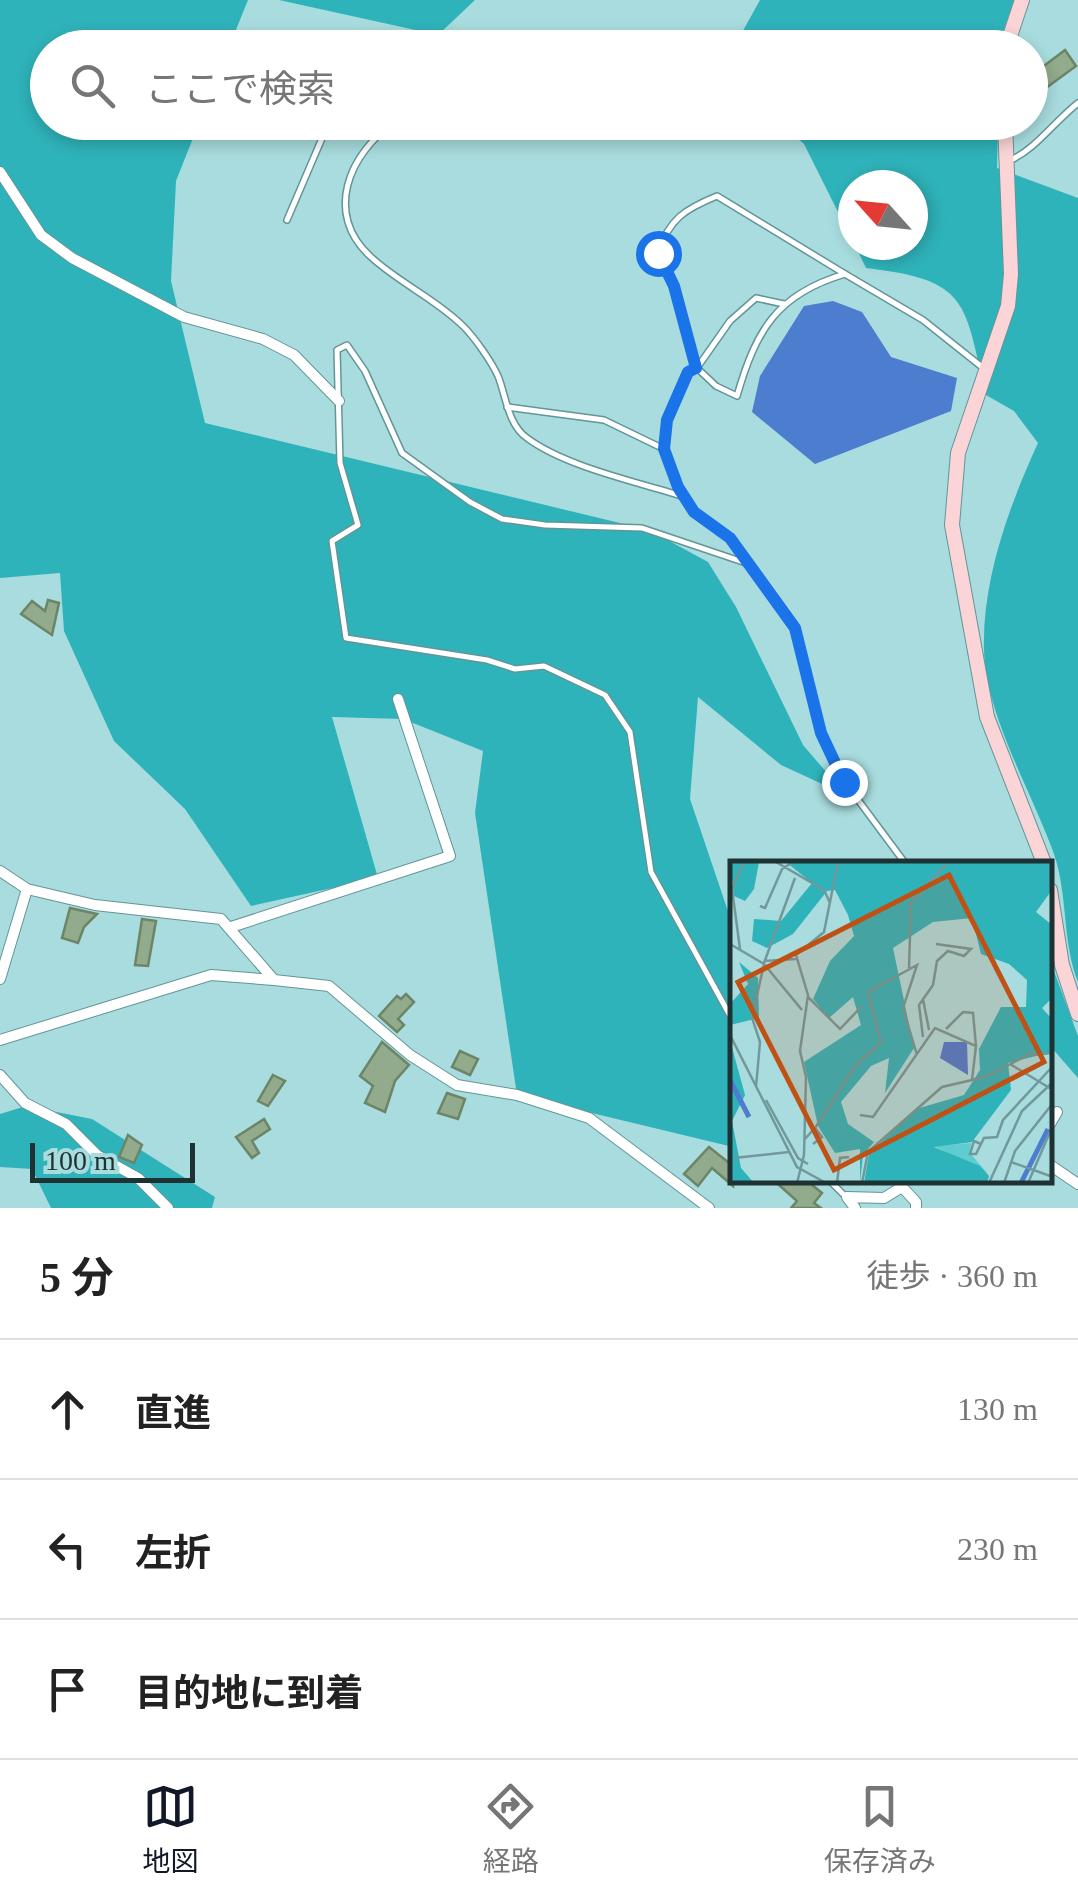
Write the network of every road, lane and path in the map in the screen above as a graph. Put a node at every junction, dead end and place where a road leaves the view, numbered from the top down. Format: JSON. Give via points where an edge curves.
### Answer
{"nodes":[{"id":1,"x":1022,"y":0,"type":"edge"},
{"id":2,"x":1012,"y":30,"type":"edge"},
{"id":3,"x":1078,"y":103,"type":"edge"},
{"id":4,"x":1048,"y":128,"type":"edge"},
{"id":5,"x":321,"y":140,"type":"edge"},
{"id":6,"x":371,"y":140,"type":"edge"},
{"id":7,"x":1005,"y":140,"type":"edge"},
{"id":8,"x":1038,"y":140,"type":"edge"},
{"id":9,"x":1006,"y":162,"type":"junction"},
{"id":10,"x":0,"y":172,"type":"edge"},
{"id":11,"x":287,"y":220,"type":"dead end"},
{"id":12,"x":845,"y":274,"type":"junction"},
{"id":13,"x":784,"y":304,"type":"junction"},
{"id":14,"x":696,"y":368,"type":"junction"},
{"id":15,"x":988,"y":372,"type":"junction"},
{"id":16,"x":338,"y":400,"type":"junction"},
{"id":17,"x":507,"y":407,"type":"junction"},
{"id":18,"x":664,"y":449,"type":"junction"},
{"id":19,"x":685,"y":497,"type":"junction"},
{"id":20,"x":746,"y":563,"type":"junction"},
{"id":21,"x":398,"y":699,"type":"dead end"},
{"id":22,"x":903,"y":861,"type":"edge"},
{"id":23,"x":1043,"y":861,"type":"edge"},
{"id":24,"x":0,"y":871,"type":"edge"},
{"id":25,"x":27,"y":890,"type":"junction"},
{"id":26,"x":1053,"y":909,"type":"edge"},
{"id":27,"x":231,"y":927,"type":"junction"},
{"id":28,"x":0,"y":980,"type":"edge"},
{"id":29,"x":274,"y":980,"type":"junction"},
{"id":30,"x":1078,"y":1014,"type":"edge"},
{"id":31,"x":730,"y":1015,"type":"edge"},
{"id":32,"x":0,"y":1040,"type":"edge"},
{"id":33,"x":0,"y":1076,"type":"edge"},
{"id":34,"x":1058,"y":1112,"type":"dead end"},
{"id":35,"x":1053,"y":1120,"type":"edge"},
{"id":36,"x":1053,"y":1166,"type":"edge"},
{"id":37,"x":832,"y":1183,"type":"edge"},
{"id":38,"x":1078,"y":1184,"type":"edge"},
{"id":39,"x":847,"y":1197,"type":"junction"},
{"id":40,"x":168,"y":1208,"type":"edge"},
{"id":41,"x":710,"y":1208,"type":"edge"},
{"id":42,"x":855,"y":1208,"type":"edge"},
{"id":43,"x":916,"y":1208,"type":"edge"}],
"edges":[{"from":1,"to":2,"type":"street"},
{"from":3,"to":4,"type":"lane"},
{"from":5,"to":11,"type":"lane"},
{"from":6,"to":17,"type":"lane","via":[[346,181],[344,211],[368,255],[464,326],[498,374]]},
{"from":7,"to":9,"type":"street"},
{"from":8,"to":9,"type":"lane","via":[[1030,152]]},
{"from":9,"to":15,"type":"street","via":[[1012,274]]},
{"from":10,"to":16,"type":"street","via":[[42,236],[72,258],[184,317],[294,354]]},
{"from":12,"to":13,"type":"lane"},
{"from":12,"to":14,"type":"lane","via":[[717,196],[685,209],[666,229],[658,253]]},
{"from":12,"to":15,"type":"lane","via":[[924,320]]},
{"from":13,"to":14,"type":"lane","via":[[756,298]]},
{"from":13,"to":14,"type":"lane","via":[[750,352],[737,396]]},
{"from":14,"to":18,"type":"lane","via":[[688,372],[667,420]]},
{"from":15,"to":23,"type":"street","via":[[958,453],[952,525],[990,730]]},
{"from":16,"to":20,"type":"lane","via":[[336,350],[347,345],[402,454],[470,502],[502,519],[545,526],[642,528]]},
{"from":16,"to":31,"type":"lane","via":[[340,463],[358,525],[332,541],[346,638],[515,669],[544,666],[604,695],[630,732],[652,872]]},
{"from":17,"to":18,"type":"lane","via":[[604,420]]},
{"from":17,"to":19,"type":"lane","via":[[524,437]]},
{"from":18,"to":19,"type":"lane"},
{"from":19,"to":20,"type":"lane","via":[[694,512],[730,538]]},
{"from":20,"to":22,"type":"lane","via":[[795,628],[821,733],[844,782]]},
{"from":21,"to":27,"type":"street","via":[[450,856]]},
{"from":24,"to":25,"type":"street"},
{"from":25,"to":27,"type":"street","via":[[143,914],[212,915]]},
{"from":25,"to":28,"type":"street"},
{"from":26,"to":30,"type":"street"},
{"from":27,"to":29,"type":"street"},
{"from":29,"to":32,"type":"street","via":[[211,975]]},
{"from":29,"to":41,"type":"street","via":[[342,993],[410,1055],[457,1085],[589,1118]]},
{"from":33,"to":40,"type":"street","via":[[25,1103],[66,1124]]},
{"from":34,"to":35,"type":"street"},
{"from":36,"to":38,"type":"street"},
{"from":37,"to":39,"type":"lane"},
{"from":39,"to":42,"type":"street"},
{"from":39,"to":43,"type":"street","via":[[884,1198],[902,1187]]}]}
